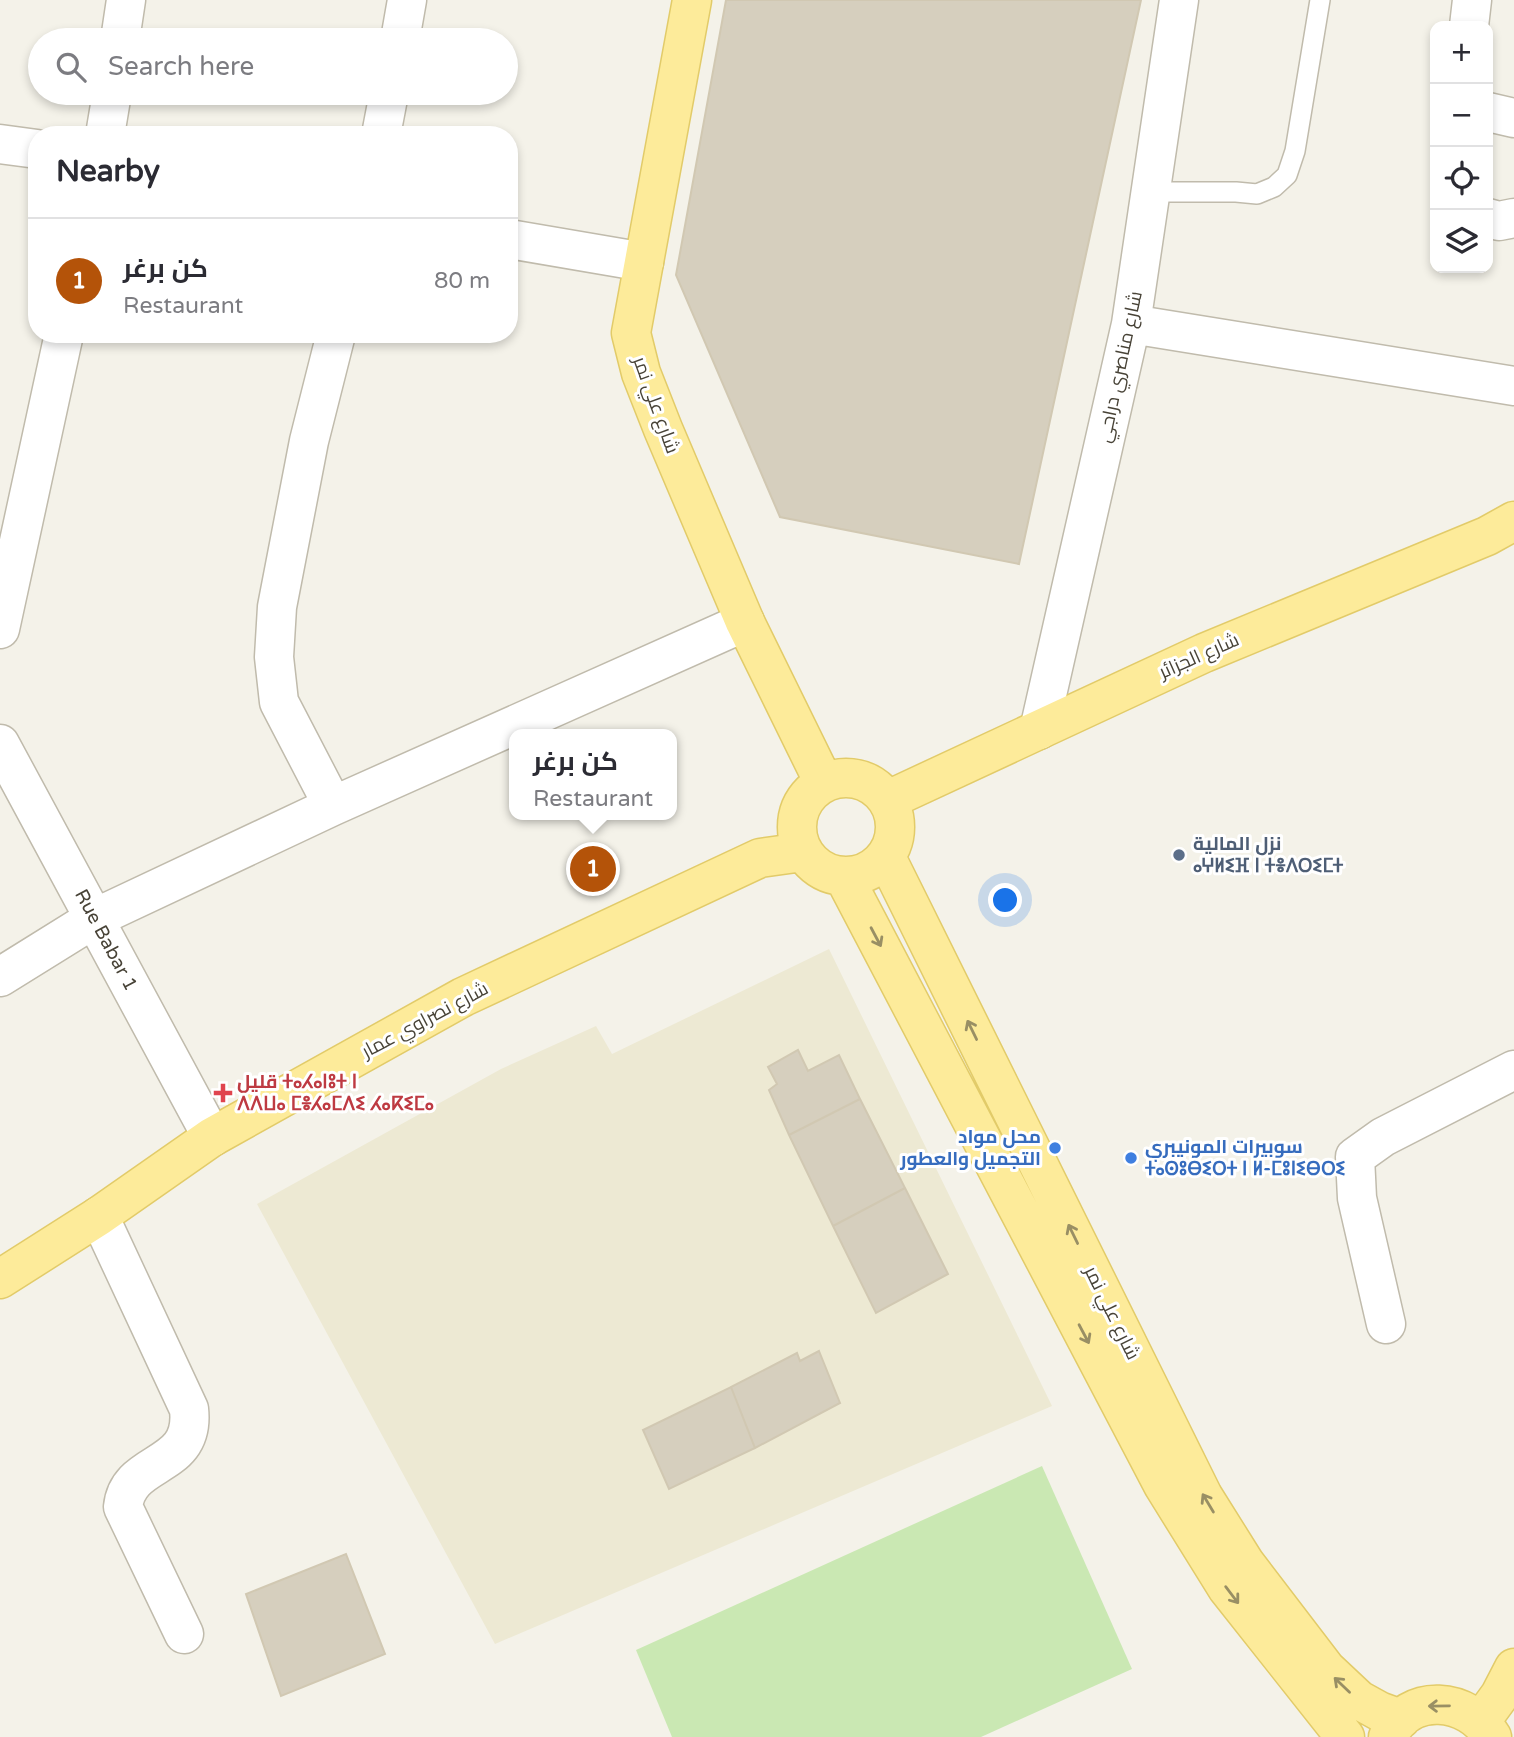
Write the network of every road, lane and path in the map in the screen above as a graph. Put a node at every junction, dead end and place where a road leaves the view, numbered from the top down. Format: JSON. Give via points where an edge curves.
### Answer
{"nodes":[{"id":1,"x":126,"y":0,"type":"edge"},
{"id":2,"x":408,"y":0,"type":"edge"},
{"id":3,"x":692,"y":0,"type":"edge"},
{"id":4,"x":1179,"y":0,"type":"edge"},
{"id":5,"x":1320,"y":0,"type":"edge"},
{"id":6,"x":1472,"y":0,"type":"edge"},
{"id":7,"x":1470,"y":21,"type":"edge"},
{"id":8,"x":122,"y":28,"type":"edge"},
{"id":9,"x":402,"y":28,"type":"edge"},
{"id":10,"x":110,"y":105,"type":"edge"},
{"id":11,"x":387,"y":105,"type":"edge"},
{"id":12,"x":1493,"y":113,"type":"edge"},
{"id":13,"x":1514,"y":118,"type":"edge"},
{"id":14,"x":106,"y":126,"type":"edge"},
{"id":15,"x":383,"y":126,"type":"edge"},
{"id":16,"x":0,"y":144,"type":"edge"},
{"id":17,"x":28,"y":148,"type":"edge"},
{"id":18,"x":1151,"y":192,"type":"junction"},
{"id":19,"x":1514,"y":218,"type":"edge"},
{"id":20,"x":1493,"y":219,"type":"edge"},
{"id":21,"x":518,"y":241,"type":"edge"},
{"id":22,"x":644,"y":262,"type":"junction"},
{"id":23,"x":1131,"y":324,"type":"junction"},
{"id":24,"x":62,"y":343,"type":"edge"},
{"id":25,"x":334,"y":343,"type":"edge"},
{"id":26,"x":1514,"y":386,"type":"edge"},
{"id":27,"x":1514,"y":521,"type":"edge"},
{"id":28,"x":745,"y":622,"type":"junction"},
{"id":29,"x":0,"y":629,"type":"edge"},
{"id":30,"x":1039,"y":730,"type":"junction"},
{"id":31,"x":0,"y":744,"type":"edge"},
{"id":32,"x":824,"y":783,"type":"junction"},
{"id":33,"x":888,"y":800,"type":"junction"},
{"id":34,"x":333,"y":806,"type":"junction"},
{"id":35,"x":803,"y":852,"type":"junction"},
{"id":36,"x":886,"y":857,"type":"junction"},
{"id":37,"x":844,"y":877,"type":"junction"},
{"id":38,"x":95,"y":918,"type":"junction"},
{"id":39,"x":0,"y":977,"type":"edge"},
{"id":40,"x":1514,"y":1070,"type":"edge"},
{"id":41,"x":212,"y":1137,"type":"junction"},
{"id":42,"x":99,"y":1216,"type":"junction"},
{"id":43,"x":0,"y":1279,"type":"edge"},
{"id":44,"x":1386,"y":1324,"type":"dead end"},
{"id":45,"x":184,"y":1634,"type":"dead end"},
{"id":46,"x":1514,"y":1668,"type":"edge"},
{"id":47,"x":1394,"y":1728,"type":"edge"},
{"id":48,"x":1486,"y":1729,"type":"edge"},
{"id":49,"x":1345,"y":1737,"type":"edge"}],
"edges":[{"from":1,"to":8,"type":"street"},
{"from":2,"to":9,"type":"street"},
{"from":3,"to":22,"type":"main road","name":"شارع علي نمر"},
{"from":4,"to":18,"type":"street","name":"شارع مناصري دراجي"},
{"from":5,"to":18,"type":"lane","via":[[1287,175],[1257,194]]},
{"from":6,"to":7,"type":"street"},
{"from":10,"to":14,"type":"street"},
{"from":11,"to":15,"type":"street"},
{"from":12,"to":13,"type":"street"},
{"from":16,"to":17,"type":"street"},
{"from":18,"to":23,"type":"street","name":"شارع مناصري دراجي"},
{"from":19,"to":20,"type":"street"},
{"from":21,"to":22,"type":"street"},
{"from":22,"to":28,"type":"main road","name":"شارع علي نمر","via":[[631,333],[641,373]]},
{"from":23,"to":26,"type":"street"},
{"from":23,"to":30,"type":"street","name":"شارع مناصري دراجي"},
{"from":24,"to":29,"type":"street"},
{"from":25,"to":34,"type":"street","via":[[309,441],[277,607],[274,657],[279,702]]},
{"from":27,"to":30,"type":"main road","name":"شارع الجزائر","via":[[1204,653]]},
{"from":28,"to":32,"type":"main road","name":"شارع علي نمر"},
{"from":28,"to":34,"type":"street"},
{"from":30,"to":33,"type":"main road","name":"شارع الجزائر"},
{"from":31,"to":38,"type":"street","name":"Rue Babar 1"},
{"from":32,"to":33,"type":"main road","via":[[837,778],[865,782]]},
{"from":32,"to":35,"type":"main road","via":[[811,791],[797,816]]},
{"from":33,"to":36,"type":"main road","via":[[896,829]]},
{"from":34,"to":38,"type":"street"},
{"from":35,"to":37,"type":"main road","via":[[818,868]]},
{"from":35,"to":41,"type":"main road","name":"شارع نصراوي عمار","via":[[760,858],[463,998]]},
{"from":36,"to":37,"type":"main road","via":[[860,875]]},
{"from":47,"to":36,"type":"main road","name":"شارع علي نمر","one_way":true,"via":[[1326,1669],[1245,1563],[1203,1496]]},
{"from":37,"to":49,"type":"main road","name":"شارع علي نمر","one_way":true,"via":[[1163,1485],[1227,1588]]},
{"from":38,"to":39,"type":"street"},
{"from":38,"to":41,"type":"street","name":"Rue Babar 1"},
{"from":40,"to":44,"type":"street","via":[[1383,1137],[1355,1157],[1357,1198]]},
{"from":41,"to":42,"type":"main road","name":"شارع نصراوي عمار"},
{"from":42,"to":43,"type":"main road","name":"شارع نصراوي عمار"},
{"from":42,"to":45,"type":"street","via":[[189,1409],[189,1436],[135,1481],[126,1492],[123,1507]]},
{"from":46,"to":48,"type":"main road"},
{"from":48,"to":47,"type":"main road","one_way":true,"via":[[1467,1711],[1432,1704],[1416,1709]]}]}
